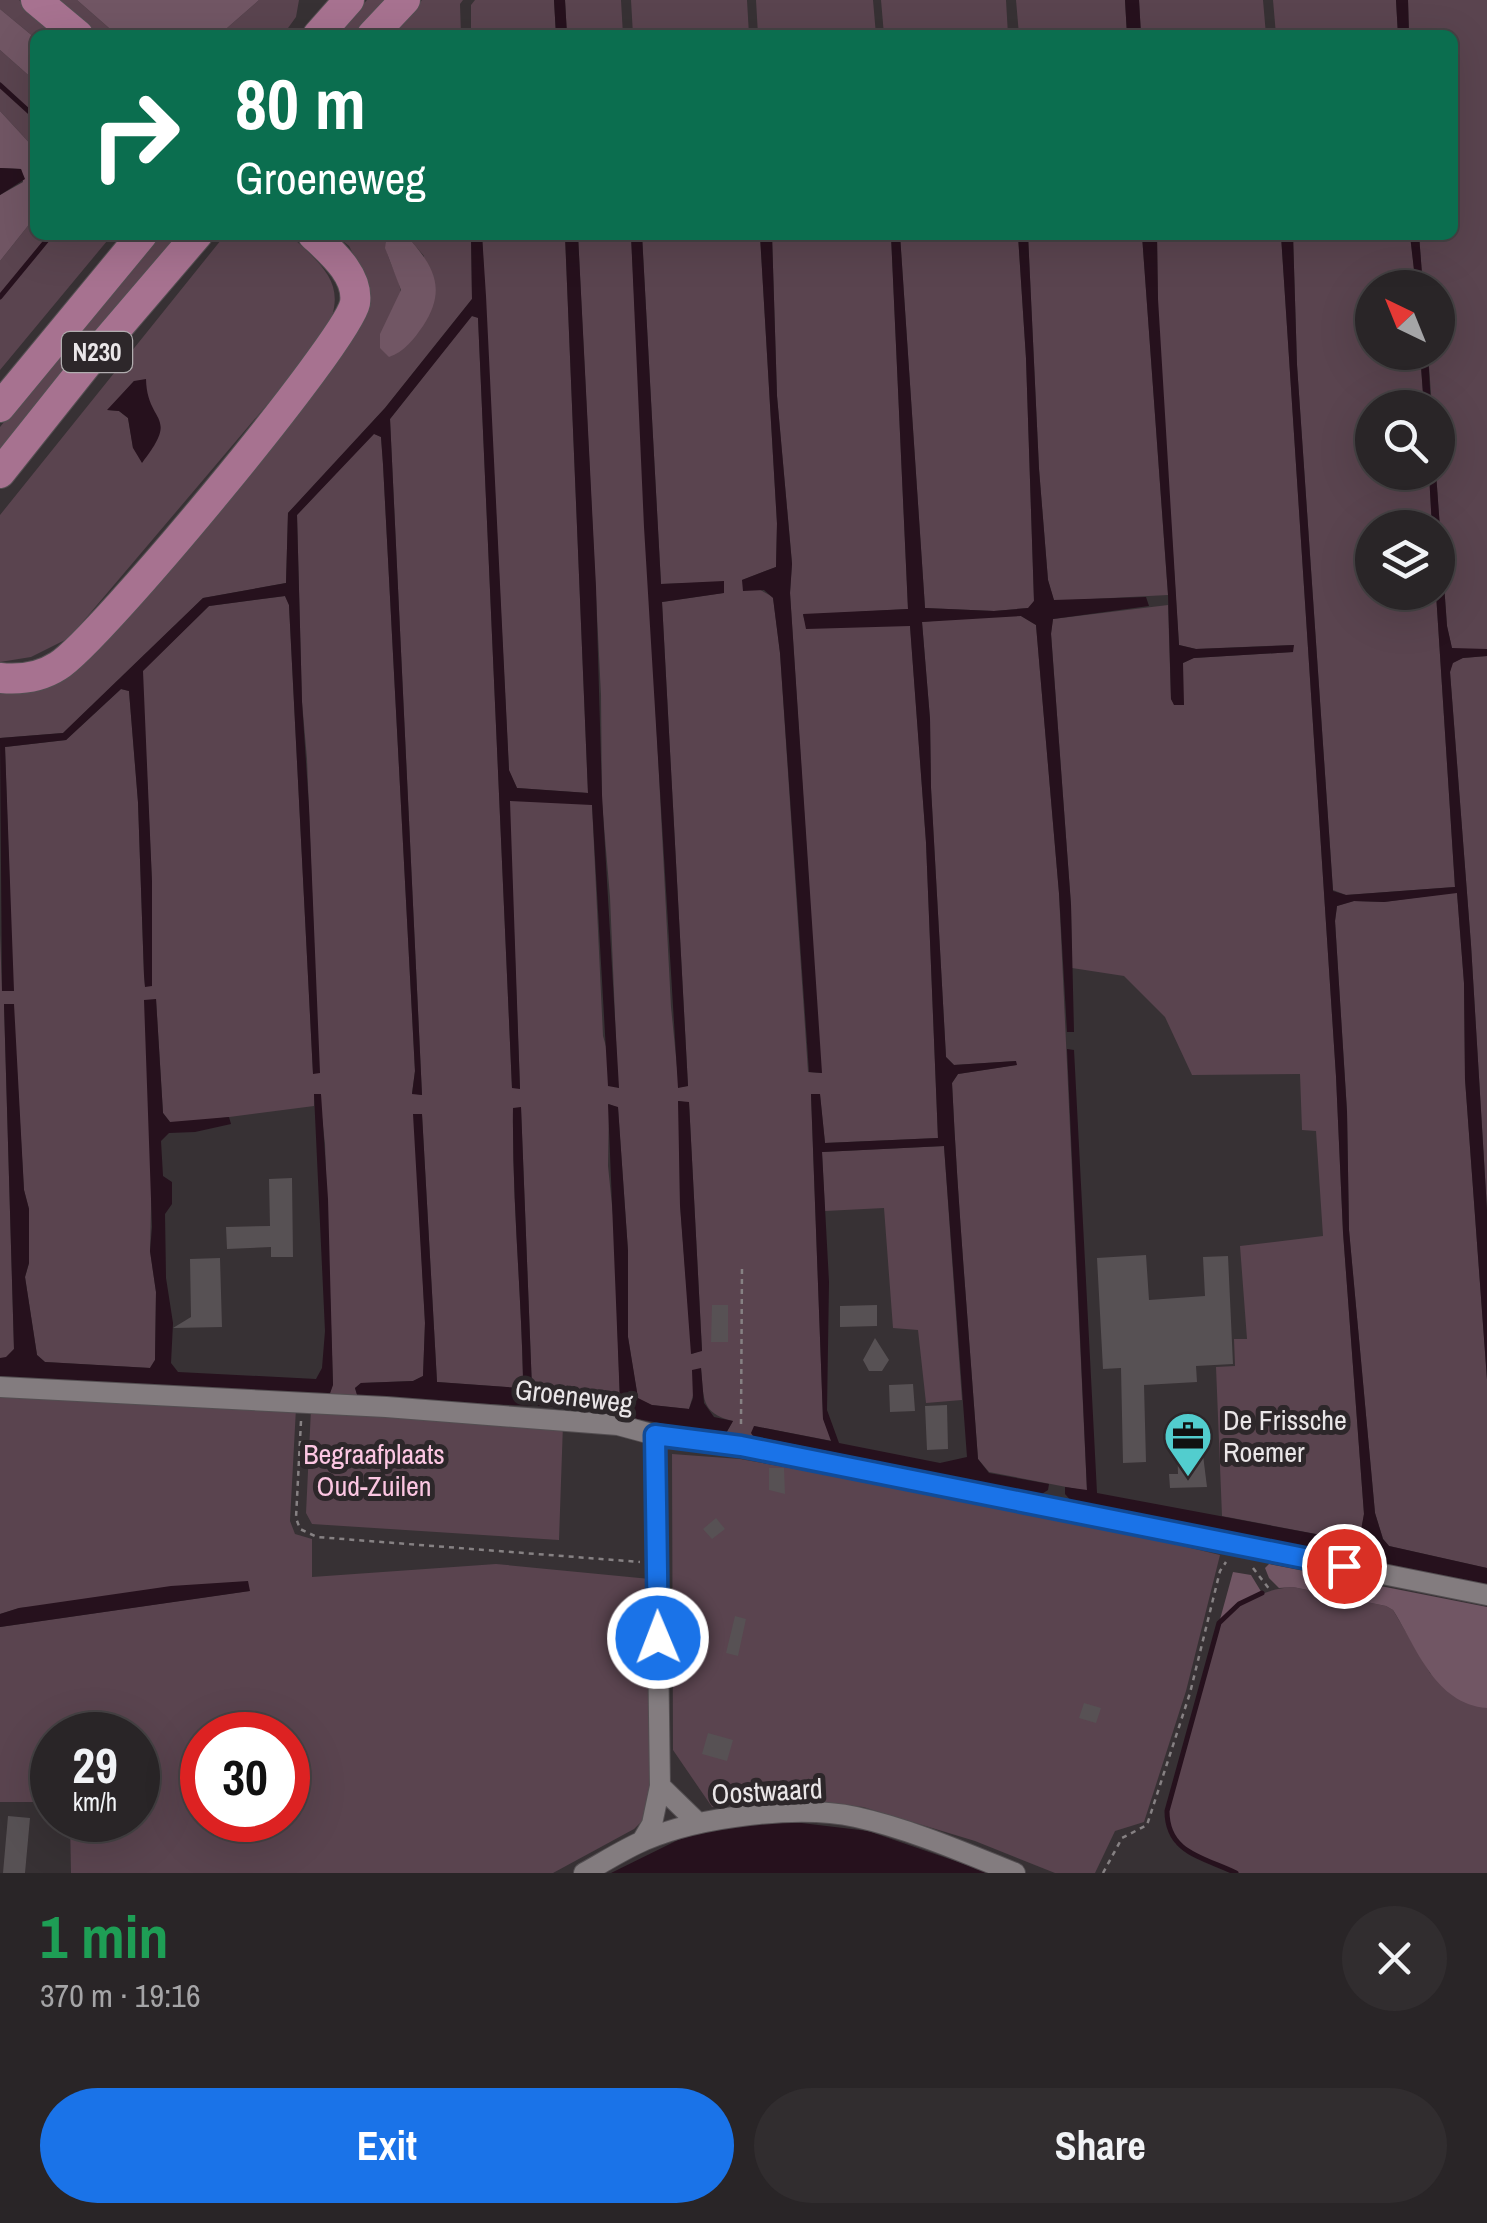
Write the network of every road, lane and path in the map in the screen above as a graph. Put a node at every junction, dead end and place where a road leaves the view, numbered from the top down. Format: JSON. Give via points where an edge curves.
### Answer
{"nodes":[{"id":1,"x":36,"y":0,"type":"edge"},
{"id":2,"x":314,"y":0,"type":"edge"},
{"id":3,"x":349,"y":0,"type":"edge"},
{"id":4,"x":405,"y":0,"type":"edge"},
{"id":5,"x":72,"y":30,"type":"edge"},
{"id":6,"x":320,"y":30,"type":"edge"},
{"id":7,"x":322,"y":30,"type":"edge"},
{"id":8,"x":377,"y":30,"type":"edge"},
{"id":9,"x":138,"y":240,"type":"edge"},
{"id":10,"x":193,"y":240,"type":"edge"},
{"id":11,"x":317,"y":240,"type":"edge"},
{"id":12,"x":0,"y":407,"type":"edge"},
{"id":13,"x":0,"y":473,"type":"edge"},
{"id":14,"x":0,"y":678,"type":"edge"},
{"id":15,"x":742,"y":1264,"type":"dead end"},
{"id":16,"x":0,"y":1387,"type":"edge"},
{"id":17,"x":302,"y":1402,"type":"junction"},
{"id":18,"x":655,"y":1435,"type":"junction"},
{"id":19,"x":741,"y":1446,"type":"junction"},
{"id":20,"x":1236,"y":1545,"type":"junction"},
{"id":21,"x":656,"y":1564,"type":"junction"},
{"id":22,"x":1487,"y":1596,"type":"edge"},
{"id":23,"x":660,"y":1786,"type":"junction"},
{"id":24,"x":698,"y":1823,"type":"junction"},
{"id":25,"x":642,"y":1841,"type":"junction"},
{"id":26,"x":584,"y":1873,"type":"edge"},
{"id":27,"x":1014,"y":1873,"type":"edge"},
{"id":28,"x":1103,"y":1873,"type":"edge"}],
"edges":[{"from":1,"to":5,"type":"main road"},
{"from":2,"to":6,"type":"main road"},
{"from":3,"to":7,"type":"main road"},
{"from":4,"to":8,"type":"main road"},
{"from":9,"to":12,"type":"main road","number":"N230"},
{"from":10,"to":13,"type":"main road","number":"N230"},
{"from":11,"to":14,"type":"main road","via":[[355,287],[352,314],[332,346],[82,646],[38,676]]},
{"from":15,"to":19,"type":"path"},
{"from":16,"to":17,"type":"street","name":"Groeneweg"},
{"from":17,"to":18,"type":"street","name":"Groeneweg","via":[[581,1420]]},
{"from":17,"to":21,"type":"path","via":[[296,1518],[316,1538]]},
{"from":18,"to":19,"type":"street","name":"Groeneweg"},
{"from":18,"to":21,"type":"street"},
{"from":19,"to":20,"type":"street","name":"Groeneweg"},
{"from":20,"to":22,"type":"street","name":"Groeneweg"},
{"from":20,"to":28,"type":"path","via":[[1220,1571],[1147,1825],[1122,1838]]},
{"from":21,"to":23,"type":"street"},
{"from":23,"to":24,"type":"street"},
{"from":23,"to":25,"type":"street"},
{"from":24,"to":25,"type":"street","name":"Oostwaard"},
{"from":24,"to":27,"type":"street","name":"Oostwaard","via":[[778,1813],[853,1816]]},
{"from":25,"to":26,"type":"street","name":"Oostwaard"}]}
